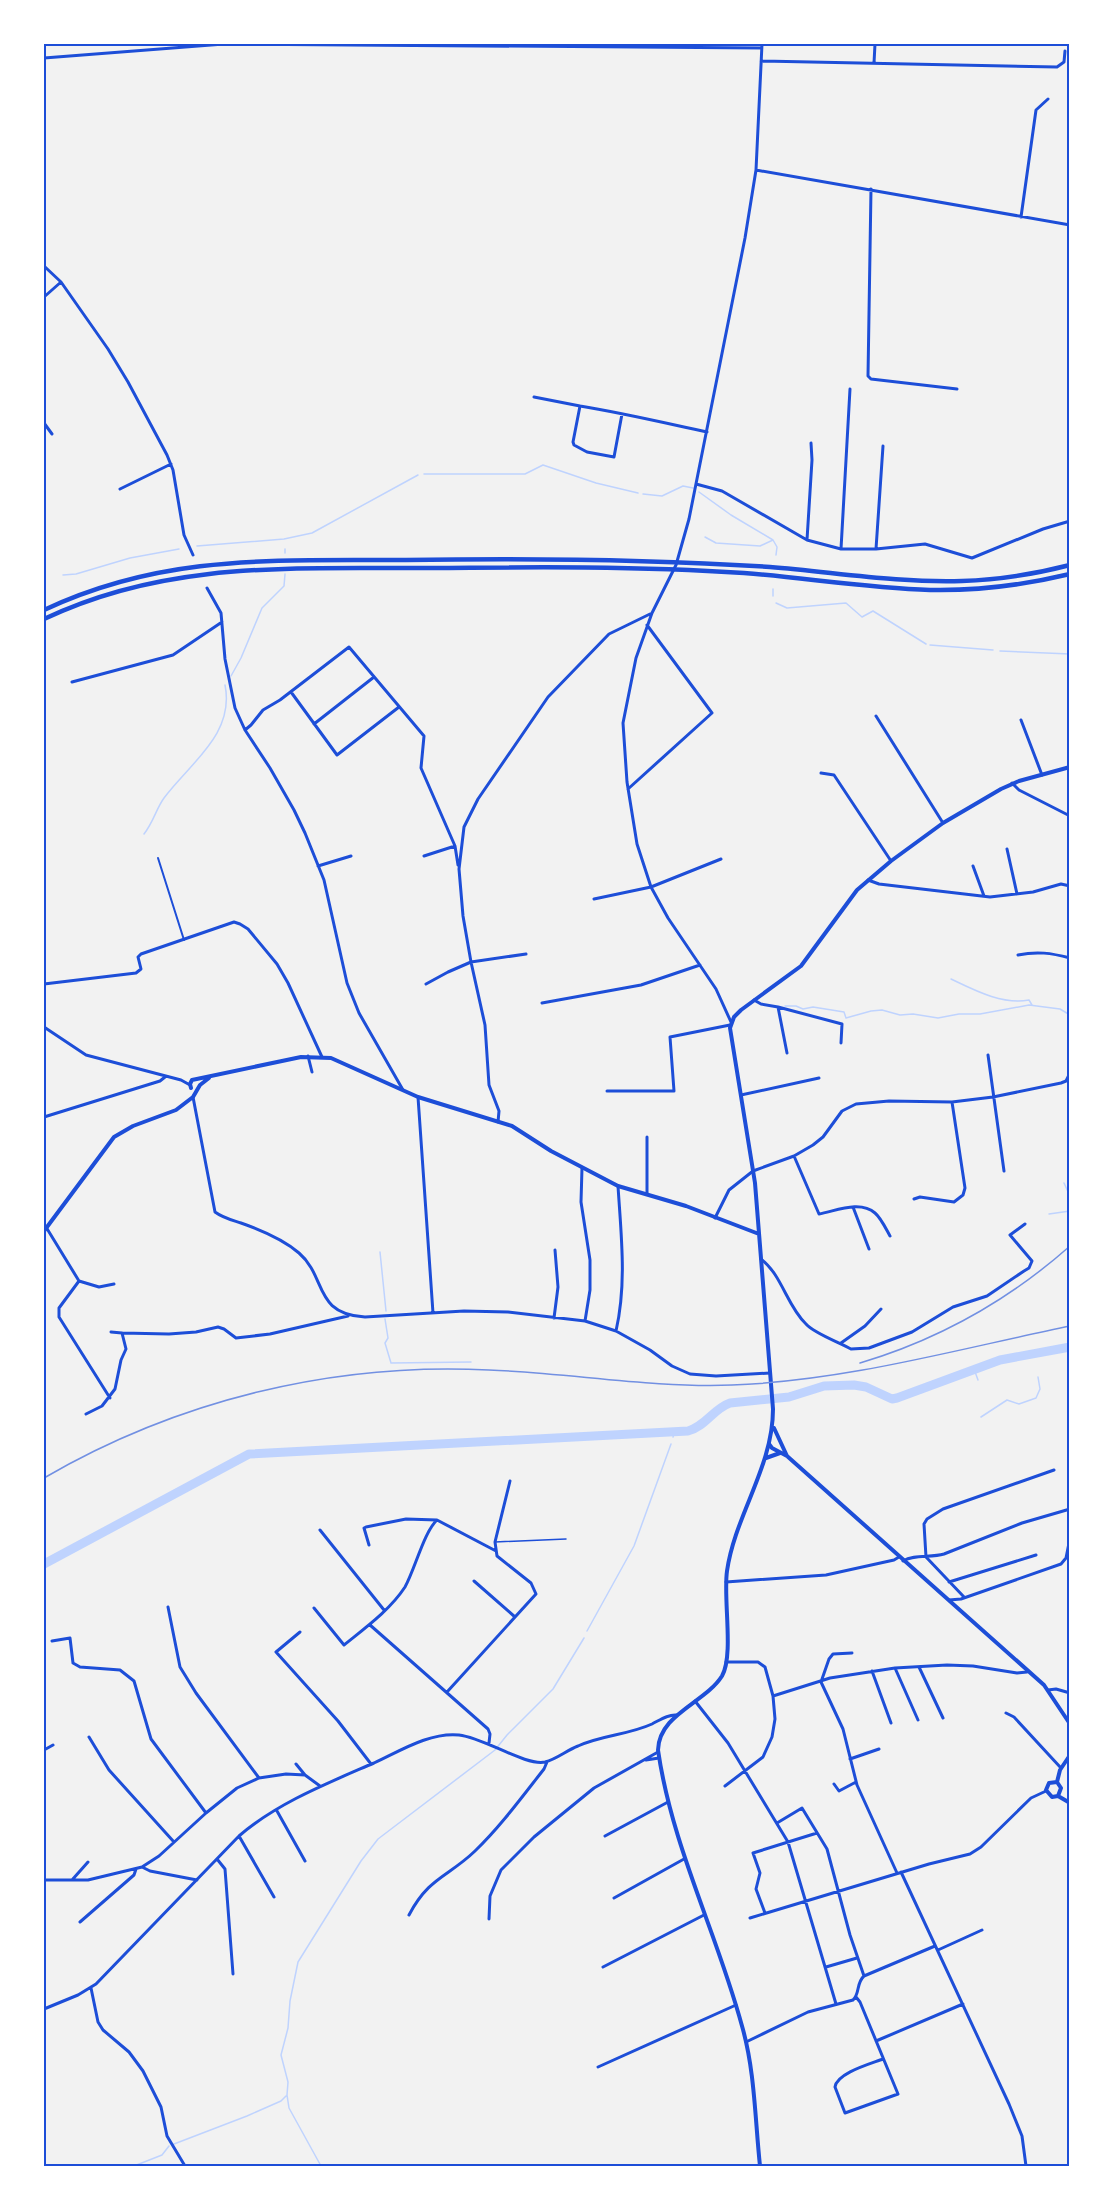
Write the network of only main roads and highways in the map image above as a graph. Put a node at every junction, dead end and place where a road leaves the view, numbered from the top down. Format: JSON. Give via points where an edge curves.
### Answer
{"nodes":[{"id":1,"x":1070,"y":565,"type":"edge"},
{"id":2,"x":1070,"y":574,"type":"edge"},
{"id":3,"x":44,"y":610,"type":"edge"},
{"id":4,"x":44,"y":619,"type":"edge"}],
"edges":[{"from":1,"to":3,"type":"main road","via":[[1017,576],[962,581],[670,561],[227,562],[132,578]]},
{"from":2,"to":4,"type":"main road","via":[[1005,586],[931,590],[666,569],[243,570],[137,586]]}]}
